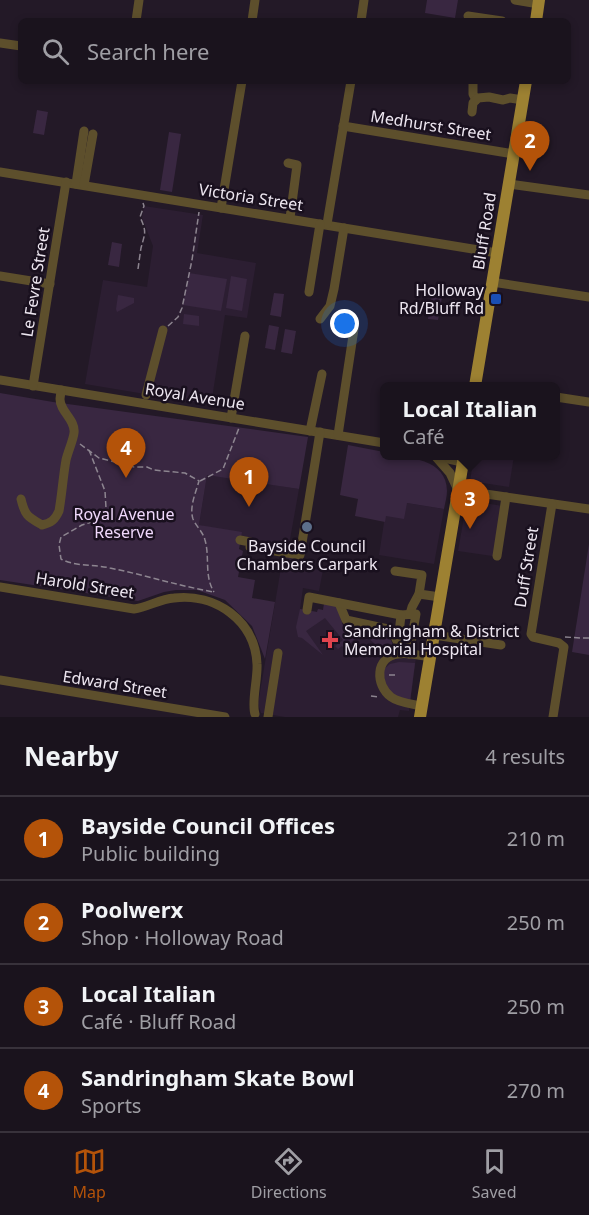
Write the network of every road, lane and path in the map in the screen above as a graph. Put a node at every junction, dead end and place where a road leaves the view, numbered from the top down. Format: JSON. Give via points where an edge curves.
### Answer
{"nodes":[{"id":1,"x":139,"y":0,"type":"edge"},
{"id":2,"x":255,"y":0,"type":"edge"},
{"id":3,"x":364,"y":0,"type":"edge"},
{"id":4,"x":515,"y":0,"type":"edge"},
{"id":5,"x":539,"y":2,"type":"edge"},
{"id":6,"x":468,"y":16,"type":"dead end"},
{"id":7,"x":136,"y":18,"type":"edge"},
{"id":8,"x":252,"y":18,"type":"edge"},
{"id":9,"x":361,"y":18,"type":"edge"},
{"id":10,"x":482,"y":18,"type":"edge"},
{"id":11,"x":536,"y":18,"type":"edge"},
{"id":12,"x":0,"y":43,"type":"edge"},
{"id":13,"x":18,"y":46,"type":"edge"},
{"id":14,"x":239,"y":84,"type":"edge"},
{"id":15,"x":350,"y":84,"type":"edge"},
{"id":16,"x":473,"y":84,"type":"dead end"},
{"id":17,"x":526,"y":84,"type":"edge"},
{"id":18,"x":476,"y":100,"type":"junction"},
{"id":19,"x":523,"y":100,"type":"junction"},
{"id":20,"x":472,"y":112,"type":"dead end"},
{"id":21,"x":343,"y":126,"type":"junction"},
{"id":22,"x":89,"y":132,"type":"dead end"},
{"id":23,"x":514,"y":154,"type":"junction"},
{"id":24,"x":288,"y":163,"type":"dead end"},
{"id":25,"x":0,"y":172,"type":"edge"},
{"id":26,"x":75,"y":184,"type":"junction"},
{"id":27,"x":509,"y":184,"type":"junction"},
{"id":28,"x":589,"y":195,"type":"edge"},
{"id":29,"x":144,"y":196,"type":"junction"},
{"id":30,"x":201,"y":204,"type":"junction"},
{"id":31,"x":221,"y":208,"type":"junction"},
{"id":32,"x":290,"y":218,"type":"junction"},
{"id":33,"x":324,"y":224,"type":"junction"},
{"id":34,"x":344,"y":228,"type":"junction"},
{"id":35,"x":497,"y":253,"type":"junction"},
{"id":36,"x":138,"y":268,"type":"dead end"},
{"id":37,"x":0,"y":276,"type":"edge"},
{"id":38,"x":492,"y":282,"type":"junction"},
{"id":39,"x":50,"y":284,"type":"junction"},
{"id":40,"x":309,"y":292,"type":"dead end"},
{"id":41,"x":589,"y":297,"type":"edge"},
{"id":42,"x":320,"y":319,"type":"dead end"},
{"id":43,"x":354,"y":329,"type":"dead end"},
{"id":44,"x":163,"y":330,"type":"joint"},
{"id":45,"x":245,"y":336,"type":"dead end"},
{"id":46,"x":322,"y":374,"type":"dead end"},
{"id":47,"x":0,"y":380,"type":"edge"},
{"id":48,"x":479,"y":382,"type":"edge"},
{"id":49,"x":33,"y":386,"type":"junction"},
{"id":50,"x":61,"y":390,"type":"junction"},
{"id":51,"x":146,"y":395,"type":"dead end"},
{"id":52,"x":560,"y":398,"type":"edge"},
{"id":53,"x":589,"y":402,"type":"edge"},
{"id":54,"x":231,"y":418,"type":"junction"},
{"id":55,"x":239,"y":428,"type":"dead end"},
{"id":56,"x":315,"y":431,"type":"junction"},
{"id":57,"x":338,"y":435,"type":"junction"},
{"id":58,"x":71,"y":440,"type":"junction"},
{"id":59,"x":380,"y":442,"type":"edge"},
{"id":60,"x":89,"y":450,"type":"junction"},
{"id":61,"x":438,"y":460,"type":"edge"},
{"id":62,"x":463,"y":460,"type":"edge"},
{"id":63,"x":199,"y":481,"type":"junction"},
{"id":64,"x":458,"y":490,"type":"junction"},
{"id":65,"x":506,"y":497,"type":"junction"},
{"id":66,"x":21,"y":499,"type":"dead end"},
{"id":67,"x":552,"y":504,"type":"junction"},
{"id":68,"x":589,"y":509,"type":"edge"},
{"id":69,"x":240,"y":540,"type":"dead end"},
{"id":70,"x":497,"y":556,"type":"dead end"},
{"id":71,"x":395,"y":571,"type":"dead end"},
{"id":72,"x":0,"y":587,"type":"edge"},
{"id":73,"x":214,"y":592,"type":"junction"},
{"id":74,"x":419,"y":594,"type":"junction"},
{"id":75,"x":440,"y":597,"type":"junction"},
{"id":76,"x":208,"y":601,"type":"junction"},
{"id":77,"x":339,"y":603,"type":"junction"},
{"id":78,"x":307,"y":610,"type":"dead end"},
{"id":79,"x":406,"y":615,"type":"junction"},
{"id":80,"x":434,"y":635,"type":"junction"},
{"id":81,"x":562,"y":636,"type":"dead end"},
{"id":82,"x":589,"y":638,"type":"edge"},
{"id":83,"x":397,"y":640,"type":"junction"},
{"id":84,"x":501,"y":645,"type":"dead end"},
{"id":85,"x":278,"y":653,"type":"dead end"},
{"id":86,"x":397,"y":654,"type":"junction"},
{"id":87,"x":409,"y":654,"type":"junction"},
{"id":88,"x":430,"y":657,"type":"junction"},
{"id":89,"x":0,"y":680,"type":"edge"},
{"id":90,"x":421,"y":711,"type":"edge"},
{"id":91,"x":162,"y":712,"type":"edge"},
{"id":92,"x":256,"y":716,"type":"edge"},
{"id":93,"x":225,"y":717,"type":"edge"},
{"id":94,"x":268,"y":717,"type":"edge"},
{"id":95,"x":553,"y":717,"type":"edge"}],
"edges":[{"from":1,"to":7,"type":"street"},
{"from":2,"to":8,"type":"street"},
{"from":3,"to":9,"type":"street"},
{"from":4,"to":5,"type":"street"},
{"from":5,"to":11,"type":"main road"},
{"from":6,"to":10,"type":"street"},
{"from":12,"to":13,"type":"street"},
{"from":14,"to":31,"type":"street"},
{"from":15,"to":21,"type":"street"},
{"from":16,"to":18,"type":"street"},
{"from":17,"to":19,"type":"main road","name":"Bluff Road"},
{"from":18,"to":19,"type":"street"},
{"from":18,"to":20,"type":"street"},
{"from":19,"to":23,"type":"main road","name":"Bluff Road"},
{"from":21,"to":23,"type":"street","name":"Medhurst Street"},
{"from":21,"to":33,"type":"street"},
{"from":22,"to":26,"type":"street","name":"Le Fevre Street"},
{"from":23,"to":27,"type":"main road","name":"Bluff Road"},
{"from":24,"to":32,"type":"street","via":[[297,165]]},
{"from":25,"to":26,"type":"street","name":"Victoria Street"},
{"from":26,"to":29,"type":"street","name":"Victoria Street"},
{"from":26,"to":39,"type":"street","name":"Le Fevre Street"},
{"from":27,"to":28,"type":"street"},
{"from":27,"to":35,"type":"main road","name":"Bluff Road"},
{"from":29,"to":30,"type":"street","name":"Victoria Street"},
{"from":29,"to":36,"type":"path","via":[[140,217],[145,236]]},
{"from":30,"to":31,"type":"street","name":"Victoria Street"},
{"from":30,"to":44,"type":"path","via":[[182,308]]},
{"from":31,"to":32,"type":"street","name":"Victoria Street"},
{"from":32,"to":33,"type":"street","name":"Victoria Street"},
{"from":33,"to":34,"type":"street","name":"Victoria Street"},
{"from":33,"to":40,"type":"street"},
{"from":34,"to":35,"type":"street","name":"Victoria Street"},
{"from":34,"to":42,"type":"street","via":[[330,306]]},
{"from":35,"to":38,"type":"main road","name":"Bluff Road"},
{"from":37,"to":39,"type":"street"},
{"from":38,"to":41,"type":"street"},
{"from":38,"to":48,"type":"main road","name":"Bluff Road"},
{"from":39,"to":49,"type":"street","name":"Le Fevre Street"},
{"from":43,"to":57,"type":"street"},
{"from":44,"to":51,"type":"street"},
{"from":45,"to":54,"type":"street"},
{"from":46,"to":56,"type":"street"},
{"from":47,"to":49,"type":"street","name":"Royal Avenue"},
{"from":49,"to":50,"type":"street","name":"Royal Avenue"},
{"from":50,"to":54,"type":"street","name":"Royal Avenue"},
{"from":50,"to":58,"type":"street","via":[[62,408],[74,428]]},
{"from":52,"to":53,"type":"street"},
{"from":54,"to":56,"type":"street","name":"Royal Avenue"},
{"from":55,"to":63,"type":"path","via":[[223,470]]},
{"from":56,"to":57,"type":"street","name":"Royal Avenue"},
{"from":56,"to":69,"type":"street","via":[[300,555],[250,547],[250,542]]},
{"from":57,"to":59,"type":"street","name":"Royal Avenue"},
{"from":58,"to":60,"type":"path"},
{"from":58,"to":66,"type":"street","via":[[56,518],[42,525],[27,516]]},
{"from":60,"to":63,"type":"path","via":[[99,458],[185,473]]},
{"from":60,"to":73,"type":"path","via":[[105,491],[106,508],[99,520],[61,537],[61,559]]},
{"from":61,"to":64,"type":"street"},
{"from":62,"to":64,"type":"main road"},
{"from":63,"to":73,"type":"path","via":[[193,518],[206,542],[208,576]]},
{"from":64,"to":65,"type":"street"},
{"from":64,"to":75,"type":"main road"},
{"from":65,"to":67,"type":"street"},
{"from":65,"to":70,"type":"street"},
{"from":67,"to":68,"type":"street"},
{"from":67,"to":95,"type":"street","name":"Duff Street","via":[[531,634],[564,647]]},
{"from":71,"to":74,"type":"street","via":[[422,575]]},
{"from":72,"to":76,"type":"street","name":"Harold Street","via":[[134,609],[176,597]]},
{"from":73,"to":76,"type":"path"},
{"from":74,"to":75,"type":"street"},
{"from":74,"to":79,"type":"street"},
{"from":75,"to":80,"type":"main road"},
{"from":76,"to":92,"type":"street","name":"Harold Street","via":[[223,607],[247,630],[257,655],[253,708]]},
{"from":77,"to":78,"type":"street","via":[[309,597]]},
{"from":77,"to":79,"type":"street"},
{"from":77,"to":83,"type":"street","via":[[346,620],[388,629]]},
{"from":79,"to":83,"type":"street"},
{"from":79,"to":87,"type":"street","via":[[416,614]]},
{"from":80,"to":84,"type":"street"},
{"from":80,"to":88,"type":"main road"},
{"from":81,"to":82,"type":"path"},
{"from":83,"to":86,"type":"street"},
{"from":85,"to":94,"type":"street"},
{"from":86,"to":87,"type":"street"},
{"from":86,"to":90,"type":"street","via":[[380,665],[383,686],[392,698]]},
{"from":87,"to":88,"type":"street"},
{"from":88,"to":90,"type":"main road"},
{"from":89,"to":91,"type":"street","name":"Edward Street"},
{"from":91,"to":93,"type":"street","name":"Edward Street"}]}
